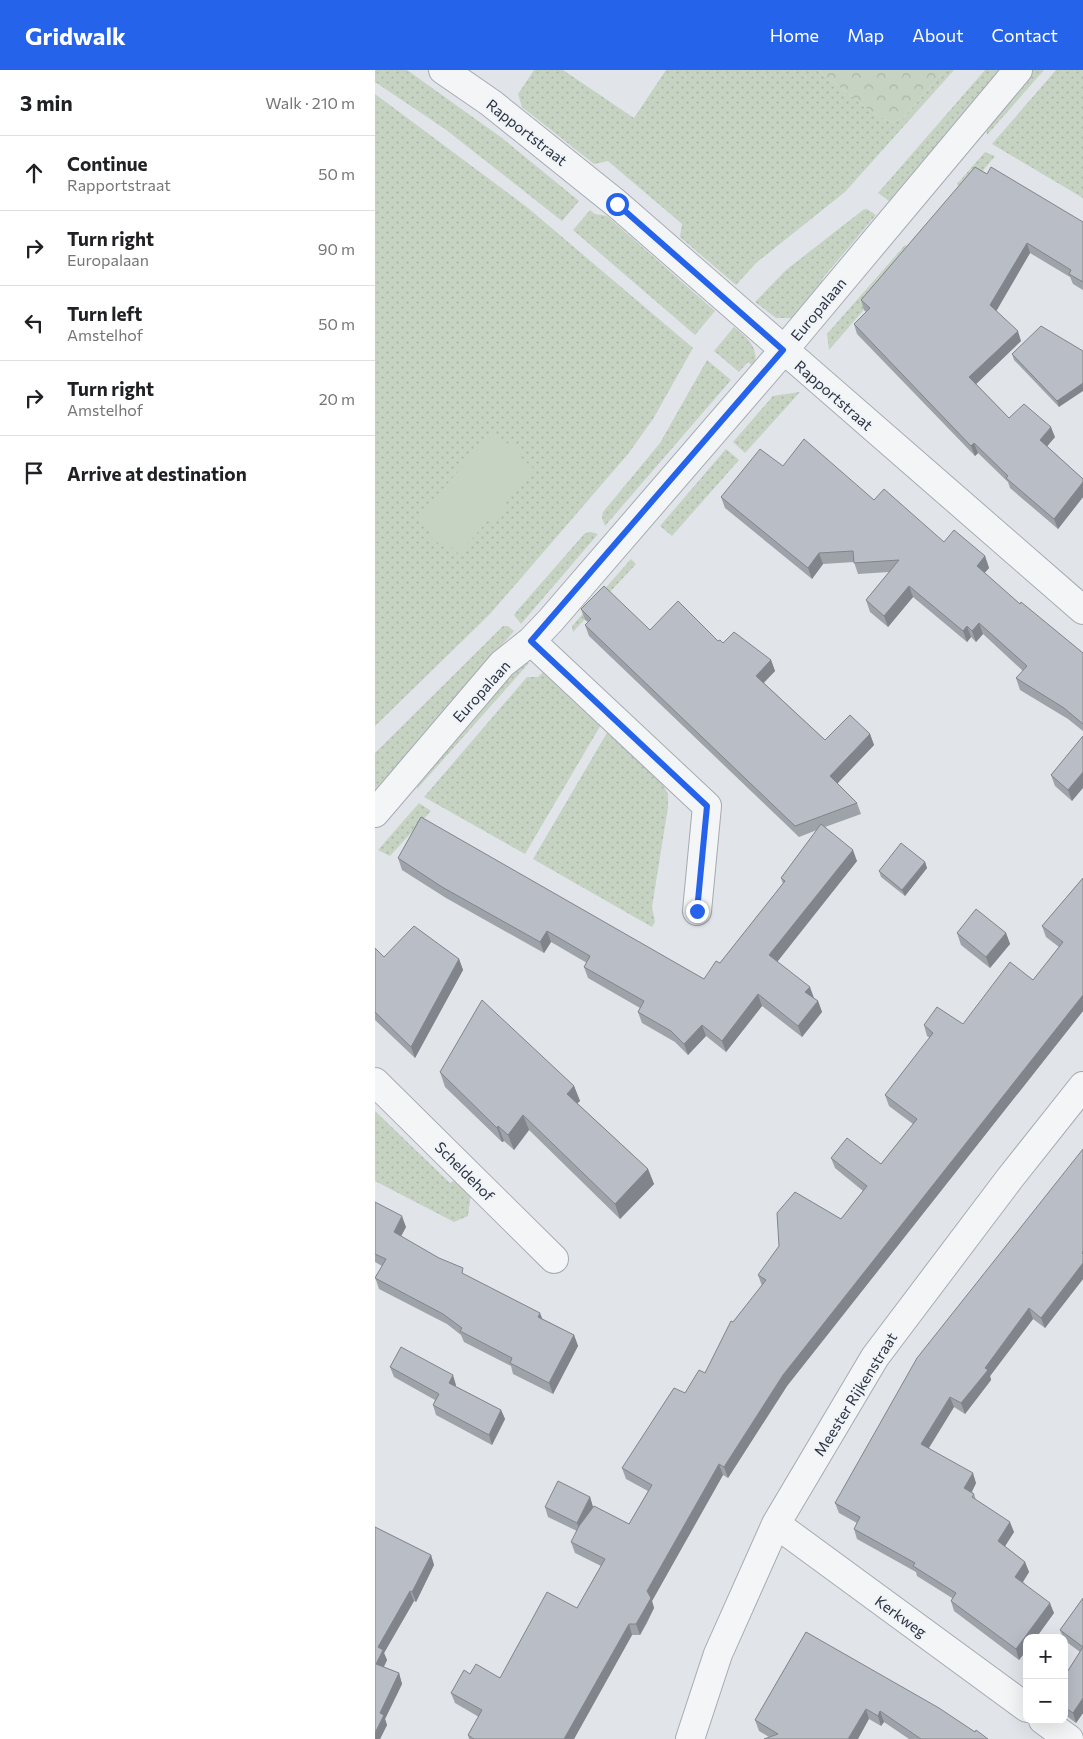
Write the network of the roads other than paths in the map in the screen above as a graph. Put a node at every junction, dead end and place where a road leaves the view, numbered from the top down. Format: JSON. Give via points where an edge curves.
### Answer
{"nodes":[{"id":1,"x":443,"y":70,"type":"edge"},
{"id":2,"x":1018,"y":70,"type":"edge"},
{"id":3,"x":783,"y":350,"type":"junction"},
{"id":4,"x":1083,"y":610,"type":"edge"},
{"id":5,"x":531,"y":641,"type":"junction"},
{"id":6,"x":375,"y":813,"type":"edge"},
{"id":7,"x":697,"y":911,"type":"dead end"},
{"id":8,"x":375,"y":1082,"type":"edge"},
{"id":9,"x":1083,"y":1086,"type":"edge"},
{"id":10,"x":554,"y":1259,"type":"dead end"},
{"id":11,"x":776,"y":1524,"type":"junction"},
{"id":12,"x":1023,"y":1705,"type":"edge"},
{"id":13,"x":1048,"y":1724,"type":"edge"},
{"id":14,"x":690,"y":1739,"type":"edge"},
{"id":15,"x":1069,"y":1739,"type":"edge"}],
"edges":[{"from":1,"to":3,"type":"street","name":"Rapportstraat","via":[[491,103],[617,204]]},
{"from":2,"to":3,"type":"street","name":"Europalaan"},
{"from":3,"to":4,"type":"street","name":"Rapportstraat"},
{"from":3,"to":5,"type":"street","name":"Europalaan"},
{"from":5,"to":6,"type":"street","name":"Europalaan","via":[[502,664]]},
{"from":5,"to":7,"type":"street","via":[[707,806]]},
{"from":8,"to":10,"type":"street","name":"Scheldehof"},
{"from":9,"to":11,"type":"street","name":"Meester Rijkenstraat","via":[[875,1357]]},
{"from":11,"to":12,"type":"street","name":"Kerkweg"},
{"from":11,"to":14,"type":"street","name":"Meester Rijkenstraat","via":[[718,1654]]},
{"from":13,"to":15,"type":"street"}]}
